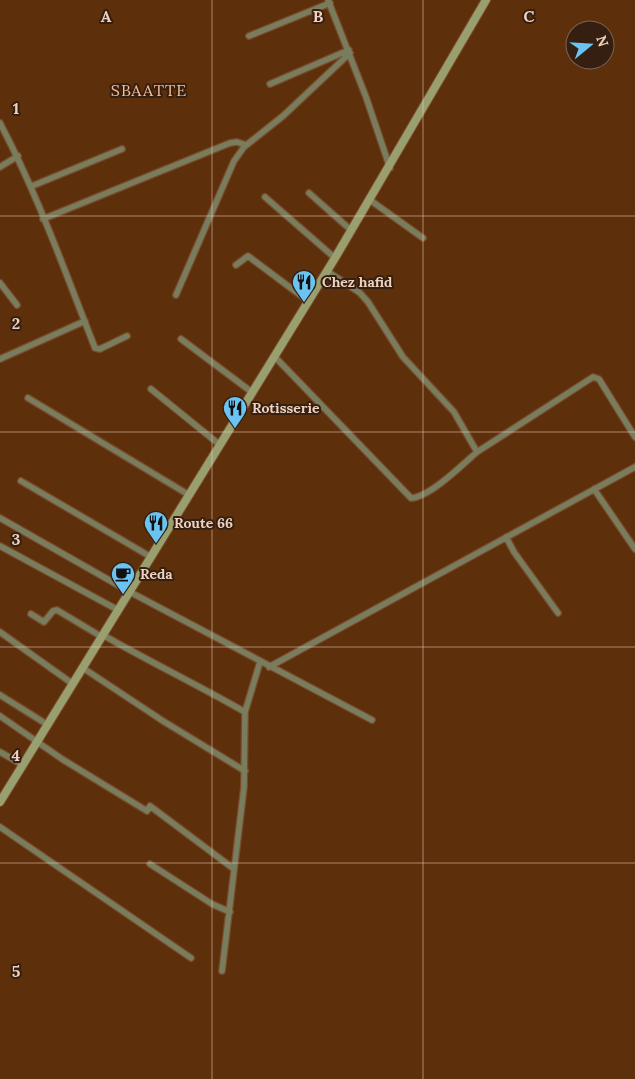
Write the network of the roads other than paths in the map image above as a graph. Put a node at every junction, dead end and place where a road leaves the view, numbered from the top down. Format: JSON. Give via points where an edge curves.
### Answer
{"nodes":[{"id":1,"x":486,"y":0,"type":"edge"},
{"id":2,"x":329,"y":1,"type":"edge"},
{"id":3,"x":249,"y":36,"type":"dead end"},
{"id":4,"x":349,"y":52,"type":"junction"},
{"id":5,"x":270,"y":84,"type":"dead end"},
{"id":6,"x":0,"y":123,"type":"edge"},
{"id":7,"x":246,"y":145,"type":"junction"},
{"id":8,"x":122,"y":149,"type":"dead end"},
{"id":9,"x":18,"y":156,"type":"junction"},
{"id":10,"x":0,"y":167,"type":"edge"},
{"id":11,"x":390,"y":168,"type":"junction"},
{"id":12,"x":32,"y":186,"type":"junction"},
{"id":13,"x":309,"y":193,"type":"dead end"},
{"id":14,"x":265,"y":197,"type":"dead end"},
{"id":15,"x":370,"y":200,"type":"junction"},
{"id":16,"x":43,"y":219,"type":"junction"},
{"id":17,"x":352,"y":231,"type":"junction"},
{"id":18,"x":423,"y":238,"type":"dead end"},
{"id":19,"x":335,"y":258,"type":"junction"},
{"id":20,"x":236,"y":265,"type":"dead end"},
{"id":21,"x":327,"y":271,"type":"junction"},
{"id":22,"x":0,"y":283,"type":"edge"},
{"id":23,"x":176,"y":295,"type":"dead end"},
{"id":24,"x":308,"y":301,"type":"junction"},
{"id":25,"x":17,"y":304,"type":"dead end"},
{"id":26,"x":85,"y":321,"type":"junction"},
{"id":27,"x":128,"y":336,"type":"dead end"},
{"id":28,"x":181,"y":339,"type":"dead end"},
{"id":29,"x":275,"y":357,"type":"junction"},
{"id":30,"x":0,"y":359,"type":"edge"},
{"id":31,"x":151,"y":389,"type":"dead end"},
{"id":32,"x":253,"y":393,"type":"junction"},
{"id":33,"x":28,"y":398,"type":"dead end"},
{"id":34,"x":635,"y":437,"type":"edge"},
{"id":35,"x":220,"y":445,"type":"junction"},
{"id":36,"x":477,"y":452,"type":"junction"},
{"id":37,"x":635,"y":467,"type":"edge"},
{"id":38,"x":21,"y":481,"type":"dead end"},
{"id":39,"x":594,"y":489,"type":"junction"},
{"id":40,"x":189,"y":495,"type":"junction"},
{"id":41,"x":0,"y":518,"type":"edge"},
{"id":42,"x":506,"y":537,"type":"junction"},
{"id":43,"x":0,"y":546,"type":"edge"},
{"id":44,"x":635,"y":549,"type":"edge"},
{"id":45,"x":151,"y":557,"type":"junction"},
{"id":46,"x":130,"y":592,"type":"junction"},
{"id":47,"x":118,"y":610,"type":"junction"},
{"id":48,"x":558,"y":613,"type":"dead end"},
{"id":49,"x":31,"y":614,"type":"dead end"},
{"id":50,"x":0,"y":632,"type":"edge"},
{"id":51,"x":102,"y":636,"type":"junction"},
{"id":52,"x":260,"y":662,"type":"junction"},
{"id":53,"x":269,"y":666,"type":"junction"},
{"id":54,"x":83,"y":668,"type":"junction"},
{"id":55,"x":73,"y":684,"type":"junction"},
{"id":56,"x":0,"y":695,"type":"edge"},
{"id":57,"x":245,"y":712,"type":"junction"},
{"id":58,"x":0,"y":716,"type":"edge"},
{"id":59,"x":372,"y":720,"type":"dead end"},
{"id":60,"x":48,"y":725,"type":"junction"},
{"id":61,"x":37,"y":742,"type":"junction"},
{"id":62,"x":0,"y":752,"type":"edge"},
{"id":63,"x":23,"y":765,"type":"junction"},
{"id":64,"x":245,"y":771,"type":"junction"},
{"id":65,"x":0,"y":802,"type":"edge"},
{"id":66,"x":0,"y":827,"type":"edge"},
{"id":67,"x":150,"y":864,"type":"dead end"},
{"id":68,"x":234,"y":869,"type":"junction"},
{"id":69,"x":230,"y":912,"type":"junction"},
{"id":70,"x":191,"y":958,"type":"dead end"},
{"id":71,"x":222,"y":970,"type":"dead end"}],
"edges":[{"from":1,"to":11,"type":"main road"},
{"from":2,"to":3,"type":"street"},
{"from":2,"to":4,"type":"street"},
{"from":4,"to":5,"type":"street"},
{"from":4,"to":7,"type":"street","via":[[283,116]]},
{"from":4,"to":11,"type":"street"},
{"from":6,"to":9,"type":"street"},
{"from":7,"to":16,"type":"street","via":[[230,142]]},
{"from":7,"to":23,"type":"street","via":[[234,161]]},
{"from":8,"to":12,"type":"street"},
{"from":9,"to":10,"type":"street"},
{"from":9,"to":12,"type":"street"},
{"from":11,"to":15,"type":"main road"},
{"from":12,"to":16,"type":"street"},
{"from":13,"to":17,"type":"street"},
{"from":14,"to":19,"type":"street"},
{"from":15,"to":17,"type":"main road"},
{"from":15,"to":18,"type":"street"},
{"from":16,"to":26,"type":"street"},
{"from":17,"to":19,"type":"main road"},
{"from":19,"to":21,"type":"main road"},
{"from":20,"to":24,"type":"street","via":[[248,256]]},
{"from":21,"to":24,"type":"main road"},
{"from":21,"to":36,"type":"street","via":[[368,302],[402,357],[454,412]]},
{"from":22,"to":25,"type":"street"},
{"from":24,"to":29,"type":"main road"},
{"from":26,"to":27,"type":"street","via":[[97,349]]},
{"from":26,"to":30,"type":"street"},
{"from":28,"to":32,"type":"street"},
{"from":29,"to":32,"type":"main road"},
{"from":29,"to":36,"type":"street","via":[[411,498],[420,496]]},
{"from":31,"to":35,"type":"street"},
{"from":32,"to":35,"type":"main road"},
{"from":33,"to":40,"type":"street"},
{"from":34,"to":36,"type":"street","via":[[599,379],[592,377]]},
{"from":35,"to":40,"type":"main road"},
{"from":37,"to":39,"type":"street"},
{"from":38,"to":45,"type":"street"},
{"from":39,"to":42,"type":"street"},
{"from":39,"to":44,"type":"street"},
{"from":40,"to":45,"type":"main road"},
{"from":41,"to":46,"type":"street"},
{"from":42,"to":48,"type":"street"},
{"from":42,"to":53,"type":"street"},
{"from":43,"to":47,"type":"street"},
{"from":45,"to":46,"type":"main road"},
{"from":46,"to":47,"type":"main road"},
{"from":46,"to":52,"type":"street"},
{"from":47,"to":51,"type":"main road"},
{"from":49,"to":51,"type":"street","via":[[44,622],[57,610]]},
{"from":50,"to":55,"type":"street"},
{"from":51,"to":54,"type":"main road"},
{"from":51,"to":57,"type":"street"},
{"from":52,"to":53,"type":"street"},
{"from":52,"to":57,"type":"street"},
{"from":53,"to":59,"type":"street"},
{"from":54,"to":55,"type":"main road"},
{"from":54,"to":64,"type":"street"},
{"from":55,"to":60,"type":"main road"},
{"from":56,"to":60,"type":"street"},
{"from":57,"to":64,"type":"street"},
{"from":58,"to":61,"type":"street"},
{"from":60,"to":61,"type":"main road"},
{"from":61,"to":63,"type":"main road"},
{"from":61,"to":68,"type":"street","via":[[147,811],[150,806]]},
{"from":62,"to":63,"type":"street"},
{"from":63,"to":65,"type":"main road"},
{"from":64,"to":68,"type":"street"},
{"from":66,"to":70,"type":"street"},
{"from":67,"to":69,"type":"street"},
{"from":68,"to":69,"type":"street"},
{"from":69,"to":71,"type":"street"}]}
